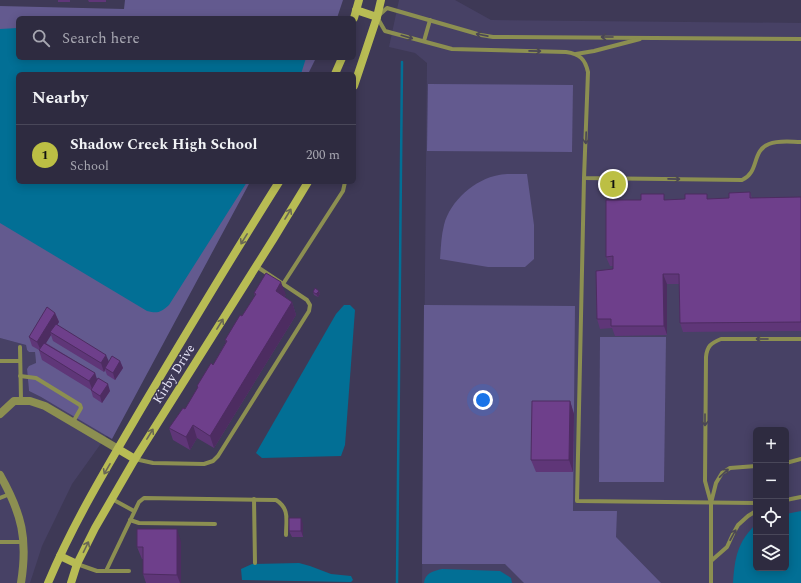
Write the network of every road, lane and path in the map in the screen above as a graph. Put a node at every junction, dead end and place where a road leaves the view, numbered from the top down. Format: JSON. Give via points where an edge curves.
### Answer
{"nodes":[{"id":1,"x":359,"y":0,"type":"edge"},
{"id":2,"x":381,"y":0,"type":"edge"},
{"id":3,"x":355,"y":14,"type":"edge"},
{"id":4,"x":377,"y":17,"type":"junction"},
{"id":5,"x":430,"y":20,"type":"junction"},
{"id":6,"x":646,"y":37,"type":"junction"},
{"id":7,"x":801,"y":39,"type":"edge"},
{"id":8,"x":424,"y":42,"type":"junction"},
{"id":9,"x":576,"y":54,"type":"junction"},
{"id":10,"x":341,"y":60,"type":"edge"},
{"id":11,"x":336,"y":72,"type":"edge"},
{"id":12,"x":356,"y":80,"type":"edge"},
{"id":13,"x":801,"y":142,"type":"edge"},
{"id":14,"x":584,"y":178,"type":"junction"},
{"id":15,"x":278,"y":184,"type":"edge"},
{"id":16,"x":307,"y":184,"type":"edge"},
{"id":17,"x":345,"y":184,"type":"edge"},
{"id":18,"x":256,"y":266,"type":"junction"},
{"id":19,"x":283,"y":284,"type":"junction"},
{"id":20,"x":801,"y":339,"type":"edge"},
{"id":21,"x":20,"y":347,"type":"dead end"},
{"id":22,"x":20,"y":360,"type":"junction"},
{"id":23,"x":0,"y":361,"type":"edge"},
{"id":24,"x":20,"y":376,"type":"junction"},
{"id":25,"x":21,"y":400,"type":"junction"},
{"id":26,"x":0,"y":414,"type":"edge"},
{"id":27,"x":73,"y":423,"type":"junction"},
{"id":28,"x":118,"y":449,"type":"junction"},
{"id":29,"x":135,"y":459,"type":"junction"},
{"id":30,"x":801,"y":459,"type":"edge"},
{"id":31,"x":789,"y":462,"type":"edge"},
{"id":32,"x":753,"y":466,"type":"edge"},
{"id":33,"x":0,"y":475,"type":"edge"},
{"id":34,"x":10,"y":494,"type":"junction"},
{"id":35,"x":801,"y":497,"type":"edge"},
{"id":36,"x":0,"y":498,"type":"edge"},
{"id":37,"x":112,"y":499,"type":"junction"},
{"id":38,"x":254,"y":499,"type":"junction"},
{"id":39,"x":789,"y":499,"type":"edge"},
{"id":40,"x":711,"y":503,"type":"junction"},
{"id":41,"x":753,"y":503,"type":"edge"},
{"id":42,"x":134,"y":511,"type":"junction"},
{"id":43,"x":753,"y":513,"type":"edge"},
{"id":44,"x":130,"y":520,"type":"junction"},
{"id":45,"x":215,"y":524,"type":"dead end"},
{"id":46,"x":286,"y":535,"type":"dead end"},
{"id":47,"x":0,"y":542,"type":"edge"},
{"id":48,"x":24,"y":542,"type":"junction"},
{"id":49,"x":60,"y":556,"type":"junction"},
{"id":50,"x":711,"y":561,"type":"junction"},
{"id":51,"x":255,"y":563,"type":"dead end"},
{"id":52,"x":77,"y":564,"type":"junction"},
{"id":53,"x":106,"y":571,"type":"junction"},
{"id":54,"x":129,"y":571,"type":"dead end"},
{"id":55,"x":21,"y":583,"type":"edge"},
{"id":56,"x":48,"y":583,"type":"edge"},
{"id":57,"x":71,"y":583,"type":"edge"},
{"id":58,"x":711,"y":583,"type":"edge"}],
"edges":[{"from":1,"to":3,"type":"main road"},
{"from":2,"to":4,"type":"main road"},
{"from":3,"to":4,"type":"main road"},
{"from":4,"to":5,"type":"lane","via":[[387,8]]},
{"from":4,"to":8,"type":"lane","one_way":true,"via":[[384,31]]},
{"from":4,"to":12,"type":"main road"},
{"from":6,"to":5,"type":"lane","one_way":true,"via":[[493,36]]},
{"from":5,"to":8,"type":"lane"},
{"from":6,"to":7,"type":"lane"},
{"from":6,"to":9,"type":"lane"},
{"from":8,"to":9,"type":"lane","one_way":true,"via":[[452,50]]},
{"from":9,"to":14,"type":"lane","one_way":true,"via":[[586,64],[588,72]]},
{"from":10,"to":11,"type":"main road"},
{"from":14,"to":13,"type":"lane","one_way":true,"via":[[742,180],[749,177],[761,149],[768,144]]},
{"from":14,"to":40,"type":"lane","via":[[577,501]]},
{"from":15,"to":28,"type":"main road","name":"Kirby Drive","one_way":true},
{"from":18,"to":16,"type":"main road","name":"Kirby Drive","one_way":true},
{"from":17,"to":19,"type":"lane","via":[[343,191]]},
{"from":18,"to":19,"type":"lane"},
{"from":29,"to":18,"type":"main road","name":"Kirby Drive","one_way":true},
{"from":19,"to":29,"type":"lane","via":[[307,300],[310,305],[309,312],[218,456],[204,464],[153,463]]},
{"from":20,"to":40,"type":"lane","one_way":true,"via":[[721,339],[707,348],[705,481]]},
{"from":21,"to":22,"type":"lane"},
{"from":22,"to":23,"type":"lane"},
{"from":22,"to":24,"type":"lane"},
{"from":24,"to":25,"type":"lane"},
{"from":24,"to":27,"type":"lane","via":[[36,378],[80,404],[81,408]]},
{"from":25,"to":26,"type":"street","via":[[14,401]]},
{"from":25,"to":27,"type":"street","via":[[30,400],[45,406]]},
{"from":27,"to":28,"type":"street"},
{"from":28,"to":29,"type":"main road"},
{"from":28,"to":49,"type":"main road","name":"Kirby Drive","one_way":true},
{"from":29,"to":37,"type":"main road","name":"Kirby Drive"},
{"from":30,"to":31,"type":"lane"},
{"from":40,"to":32,"type":"lane","one_way":true,"via":[[716,483],[722,473],[730,468]]},
{"from":33,"to":34,"type":"street"},
{"from":34,"to":36,"type":"lane"},
{"from":34,"to":48,"type":"street"},
{"from":35,"to":39,"type":"lane"},
{"from":37,"to":42,"type":"lane"},
{"from":52,"to":37,"type":"main road","name":"Kirby Drive","one_way":true},
{"from":38,"to":42,"type":"lane","via":[[144,498]]},
{"from":38,"to":46,"type":"lane","via":[[276,500],[282,504],[286,509]]},
{"from":38,"to":51,"type":"lane"},
{"from":40,"to":41,"type":"lane"},
{"from":40,"to":50,"type":"lane"},
{"from":42,"to":44,"type":"lane"},
{"from":50,"to":43,"type":"lane","one_way":true,"via":[[727,547],[738,525]]},
{"from":44,"to":45,"type":"lane","via":[[139,523]]},
{"from":44,"to":53,"type":"lane"},
{"from":47,"to":48,"type":"lane"},
{"from":48,"to":55,"type":"street"},
{"from":49,"to":52,"type":"main road"},
{"from":49,"to":56,"type":"main road","name":"Kirby Drive"},
{"from":50,"to":58,"type":"lane"},
{"from":52,"to":53,"type":"lane","via":[[97,571]]},
{"from":52,"to":57,"type":"main road","name":"Kirby Drive"},
{"from":53,"to":54,"type":"lane"}]}
